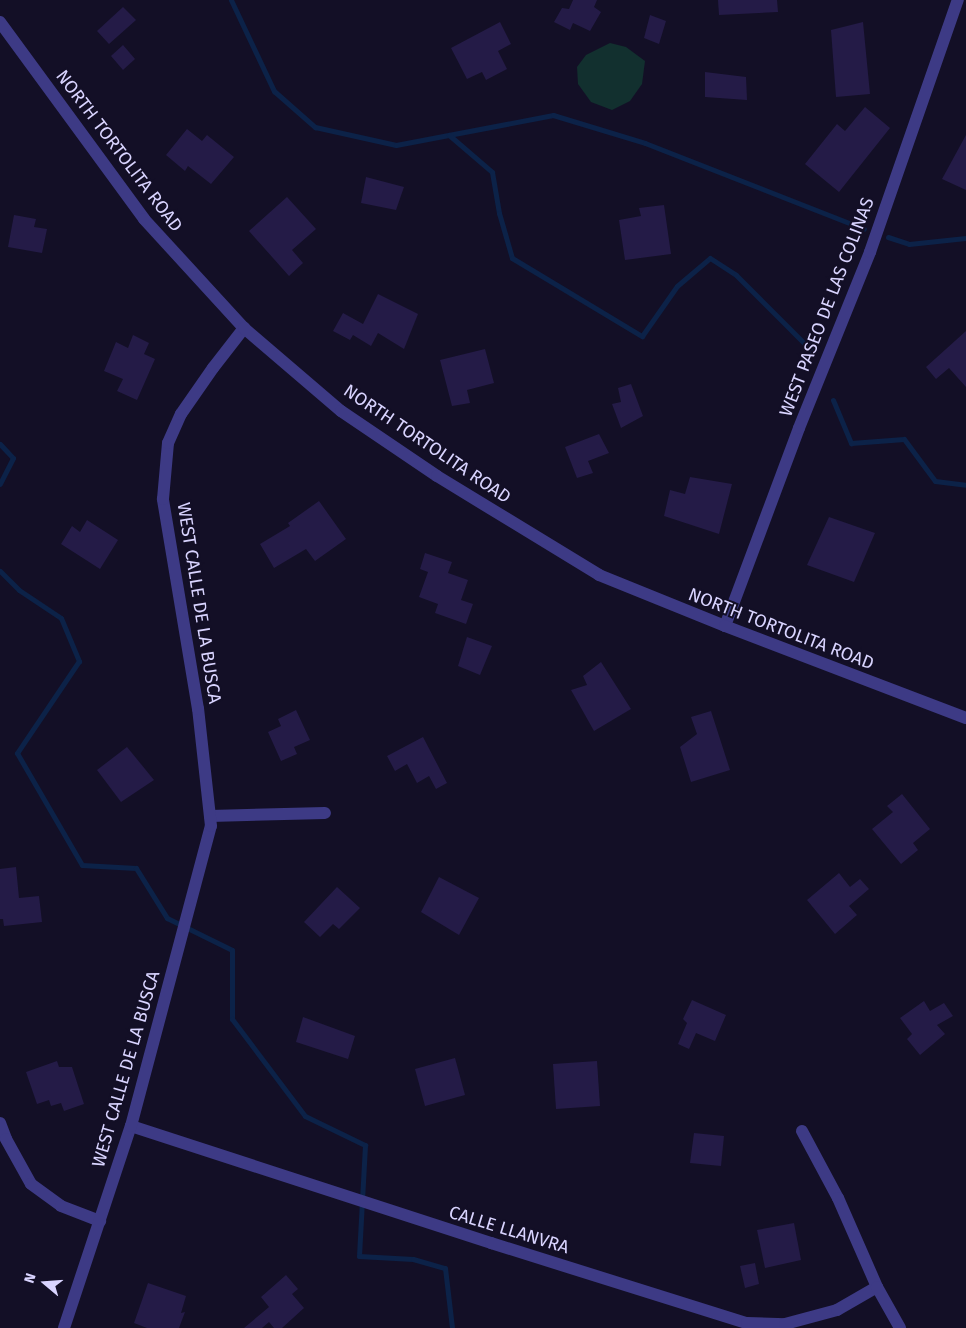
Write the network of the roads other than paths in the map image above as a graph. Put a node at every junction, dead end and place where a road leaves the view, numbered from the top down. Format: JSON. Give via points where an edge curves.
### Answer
{"nodes":[{"id":1,"x":958,"y":0,"type":"edge"},
{"id":2,"x":0,"y":22,"type":"edge"},
{"id":3,"x":244,"y":328,"type":"junction"},
{"id":4,"x":725,"y":626,"type":"junction"},
{"id":5,"x":966,"y":718,"type":"edge"},
{"id":6,"x":324,"y":813,"type":"dead end"},
{"id":7,"x":210,"y":816,"type":"junction"},
{"id":8,"x":0,"y":1123,"type":"edge"},
{"id":9,"x":131,"y":1126,"type":"junction"},
{"id":10,"x":802,"y":1131,"type":"dead end"},
{"id":11,"x":100,"y":1221,"type":"junction"},
{"id":12,"x":877,"y":1287,"type":"junction"},
{"id":13,"x":64,"y":1328,"type":"edge"},
{"id":14,"x":900,"y":1328,"type":"edge"}],
"edges":[{"from":1,"to":4,"type":"street","name":"WEST PASEO DE LAS COLINAS","via":[[870,252],[799,428]]},
{"from":2,"to":3,"type":"street","name":"NORTH TORTOLITA ROAD","via":[[144,219]]},
{"from":3,"to":4,"type":"street","name":"NORTH TORTOLITA ROAD","via":[[341,411],[437,476],[599,575]]},
{"from":3,"to":7,"type":"street","name":"WEST CALLE DE LA BUSCA","via":[[181,414],[168,443],[164,492],[167,529],[198,709]]},
{"from":4,"to":5,"type":"street","name":"NORTH TORTOLITA ROAD"},
{"from":6,"to":7,"type":"street"},
{"from":7,"to":9,"type":"street","name":"WEST CALLE DE LA BUSCA","via":[[211,826]]},
{"from":8,"to":11,"type":"street","via":[[31,1184],[61,1206]]},
{"from":9,"to":11,"type":"street","name":"WEST CALLE DE LA BUSCA"},
{"from":9,"to":12,"type":"street","name":"CALLE LLANVRA","via":[[747,1323],[785,1324],[837,1310]]},
{"from":10,"to":12,"type":"street","via":[[838,1198]]},
{"from":11,"to":13,"type":"street","name":"WEST CALLE DE LA BUSCA"},
{"from":12,"to":14,"type":"street"}]}
